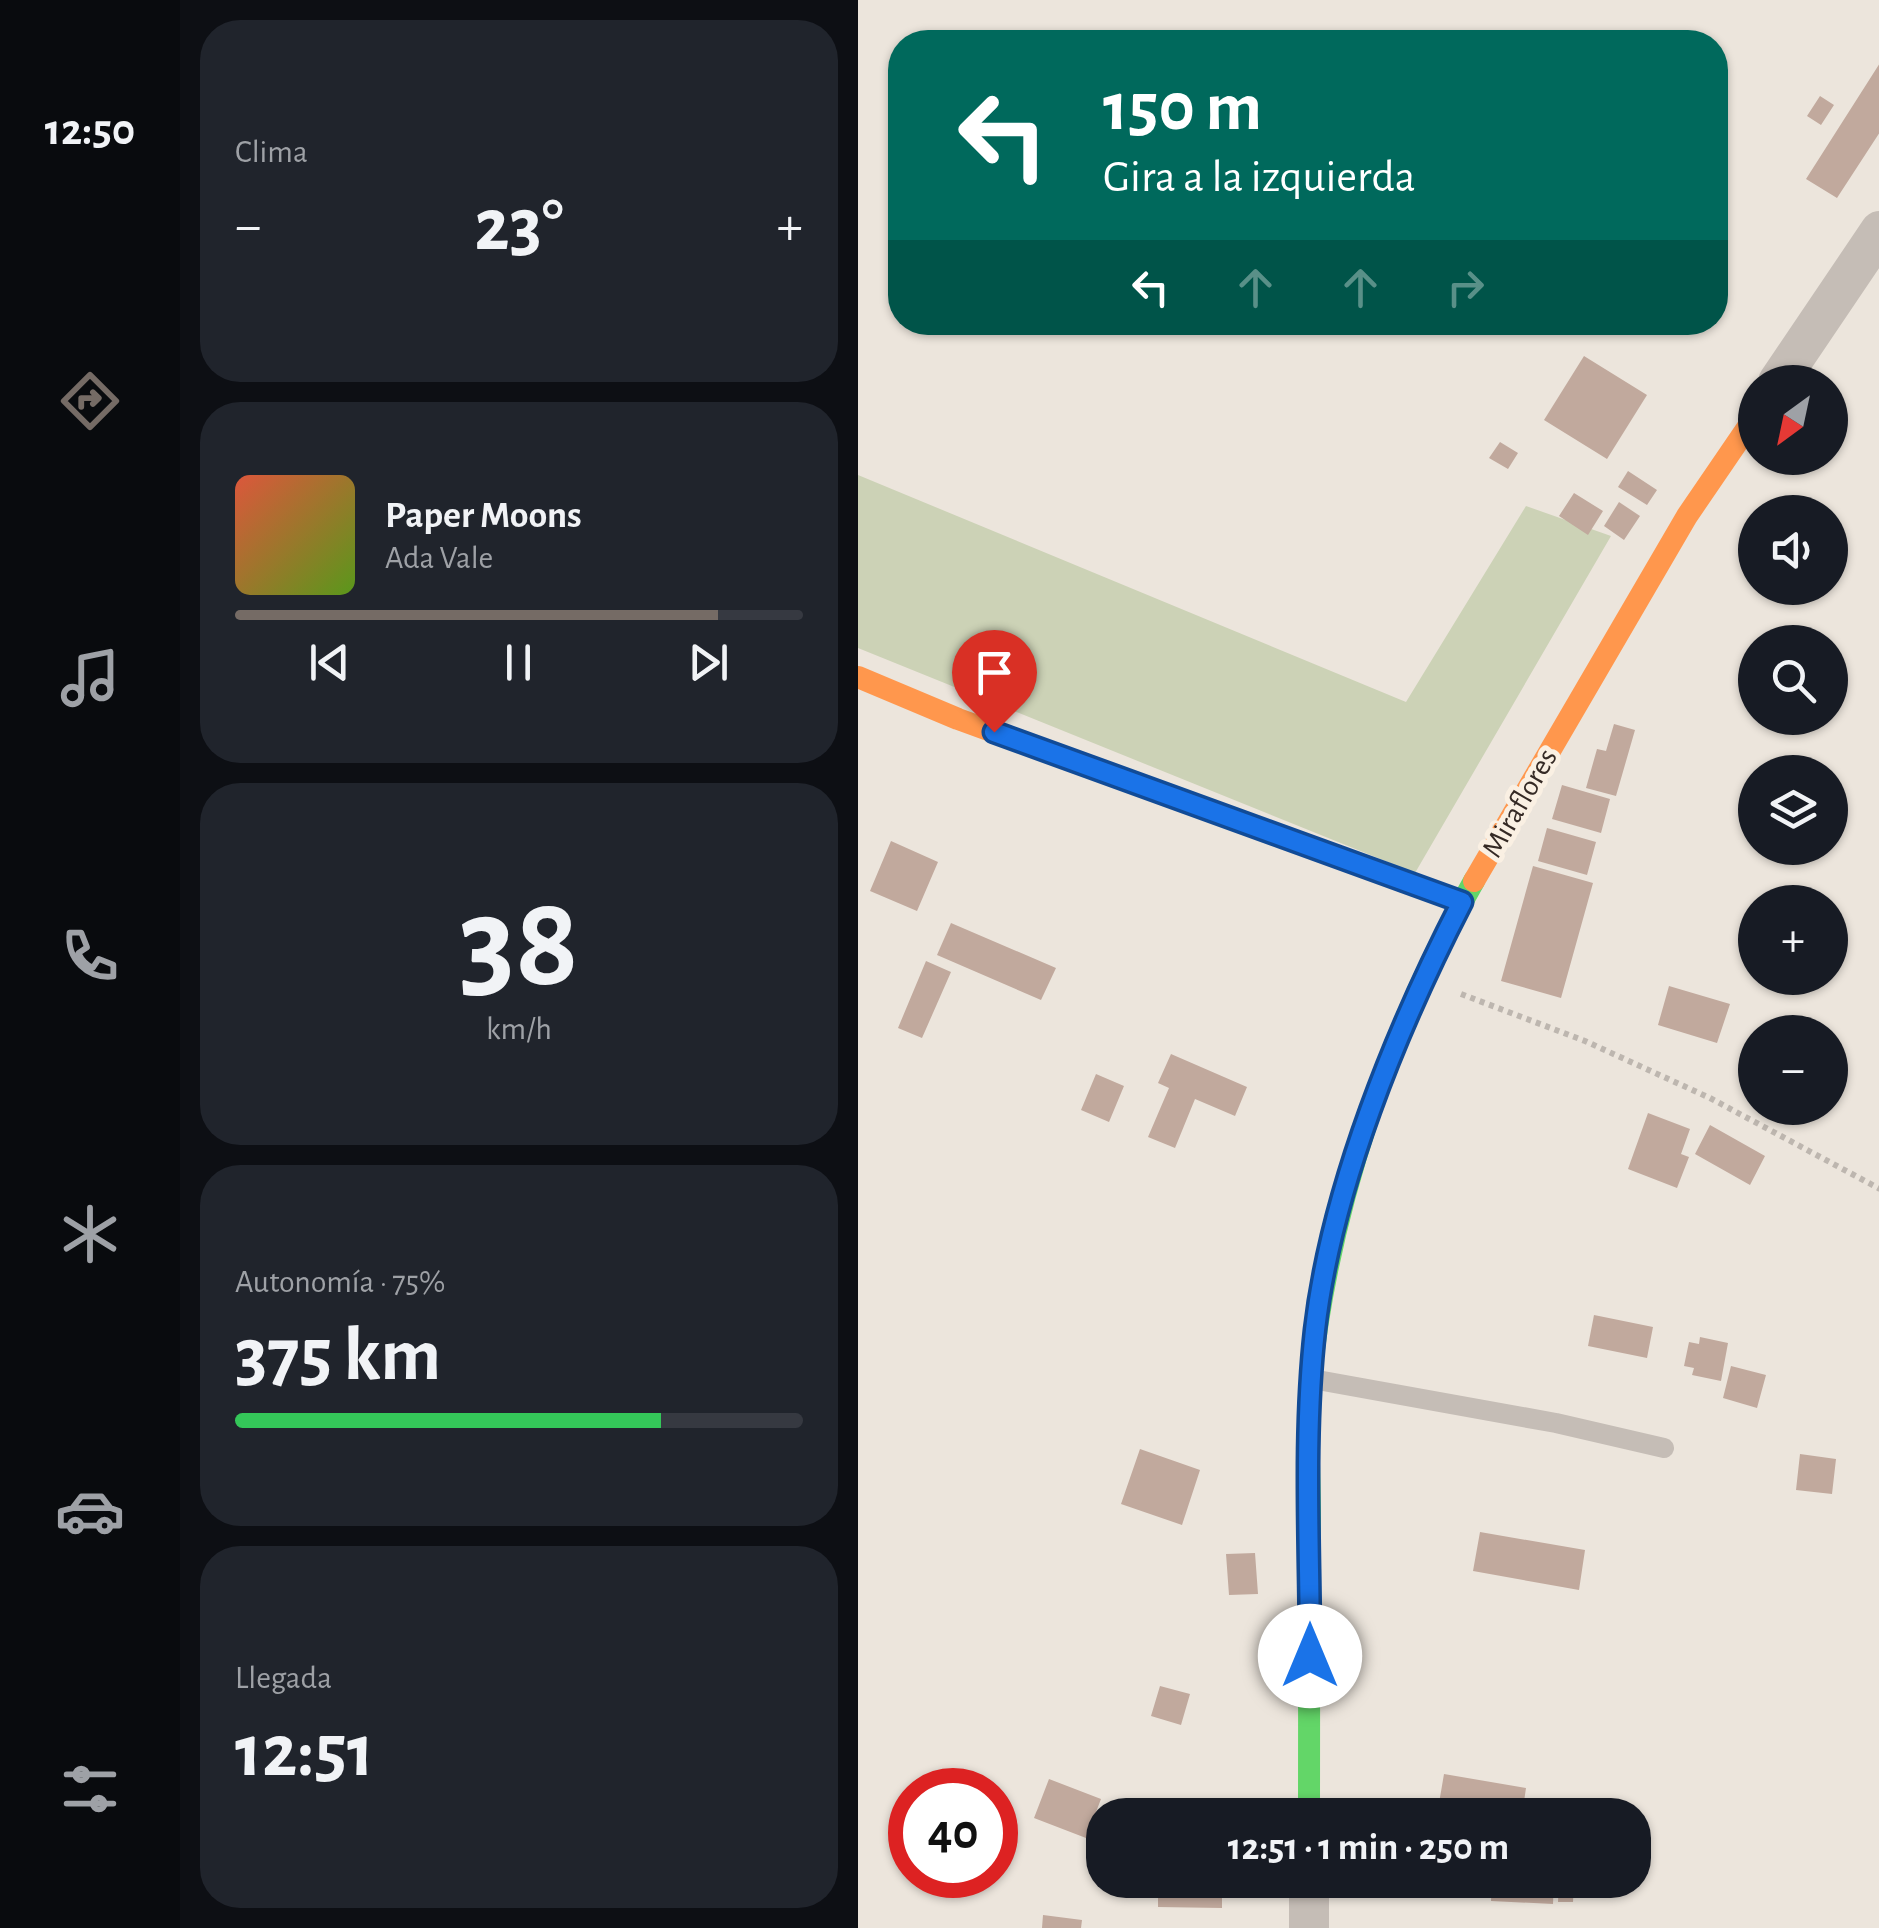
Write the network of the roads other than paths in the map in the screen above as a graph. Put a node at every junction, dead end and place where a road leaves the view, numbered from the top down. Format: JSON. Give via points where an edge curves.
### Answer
{"nodes":[{"id":1,"x":1880,"y":231,"type":"edge"},
{"id":2,"x":1789,"y":365,"type":"edge"},
{"id":3,"x":1738,"y":442,"type":"edge"},
{"id":4,"x":858,"y":678,"type":"edge"},
{"id":5,"x":1462,"y":902,"type":"junction"},
{"id":6,"x":1310,"y":1379,"type":"junction"},
{"id":7,"x":1664,"y":1448,"type":"dead end"},
{"id":8,"x":1309,"y":1798,"type":"edge"},
{"id":9,"x":1309,"y":1898,"type":"edge"},
{"id":10,"x":1309,"y":1928,"type":"edge"}],
"edges":[{"from":1,"to":2,"type":"street"},
{"from":3,"to":5,"type":"street","name":"Miraflores"},
{"from":4,"to":5,"type":"street"},
{"from":5,"to":6,"type":"street","name":"Miraflores","via":[[1376,1096],[1324,1274]]},
{"from":6,"to":7,"type":"lane"},
{"from":6,"to":8,"type":"street","name":"Miraflores"},
{"from":9,"to":10,"type":"street"}]}
